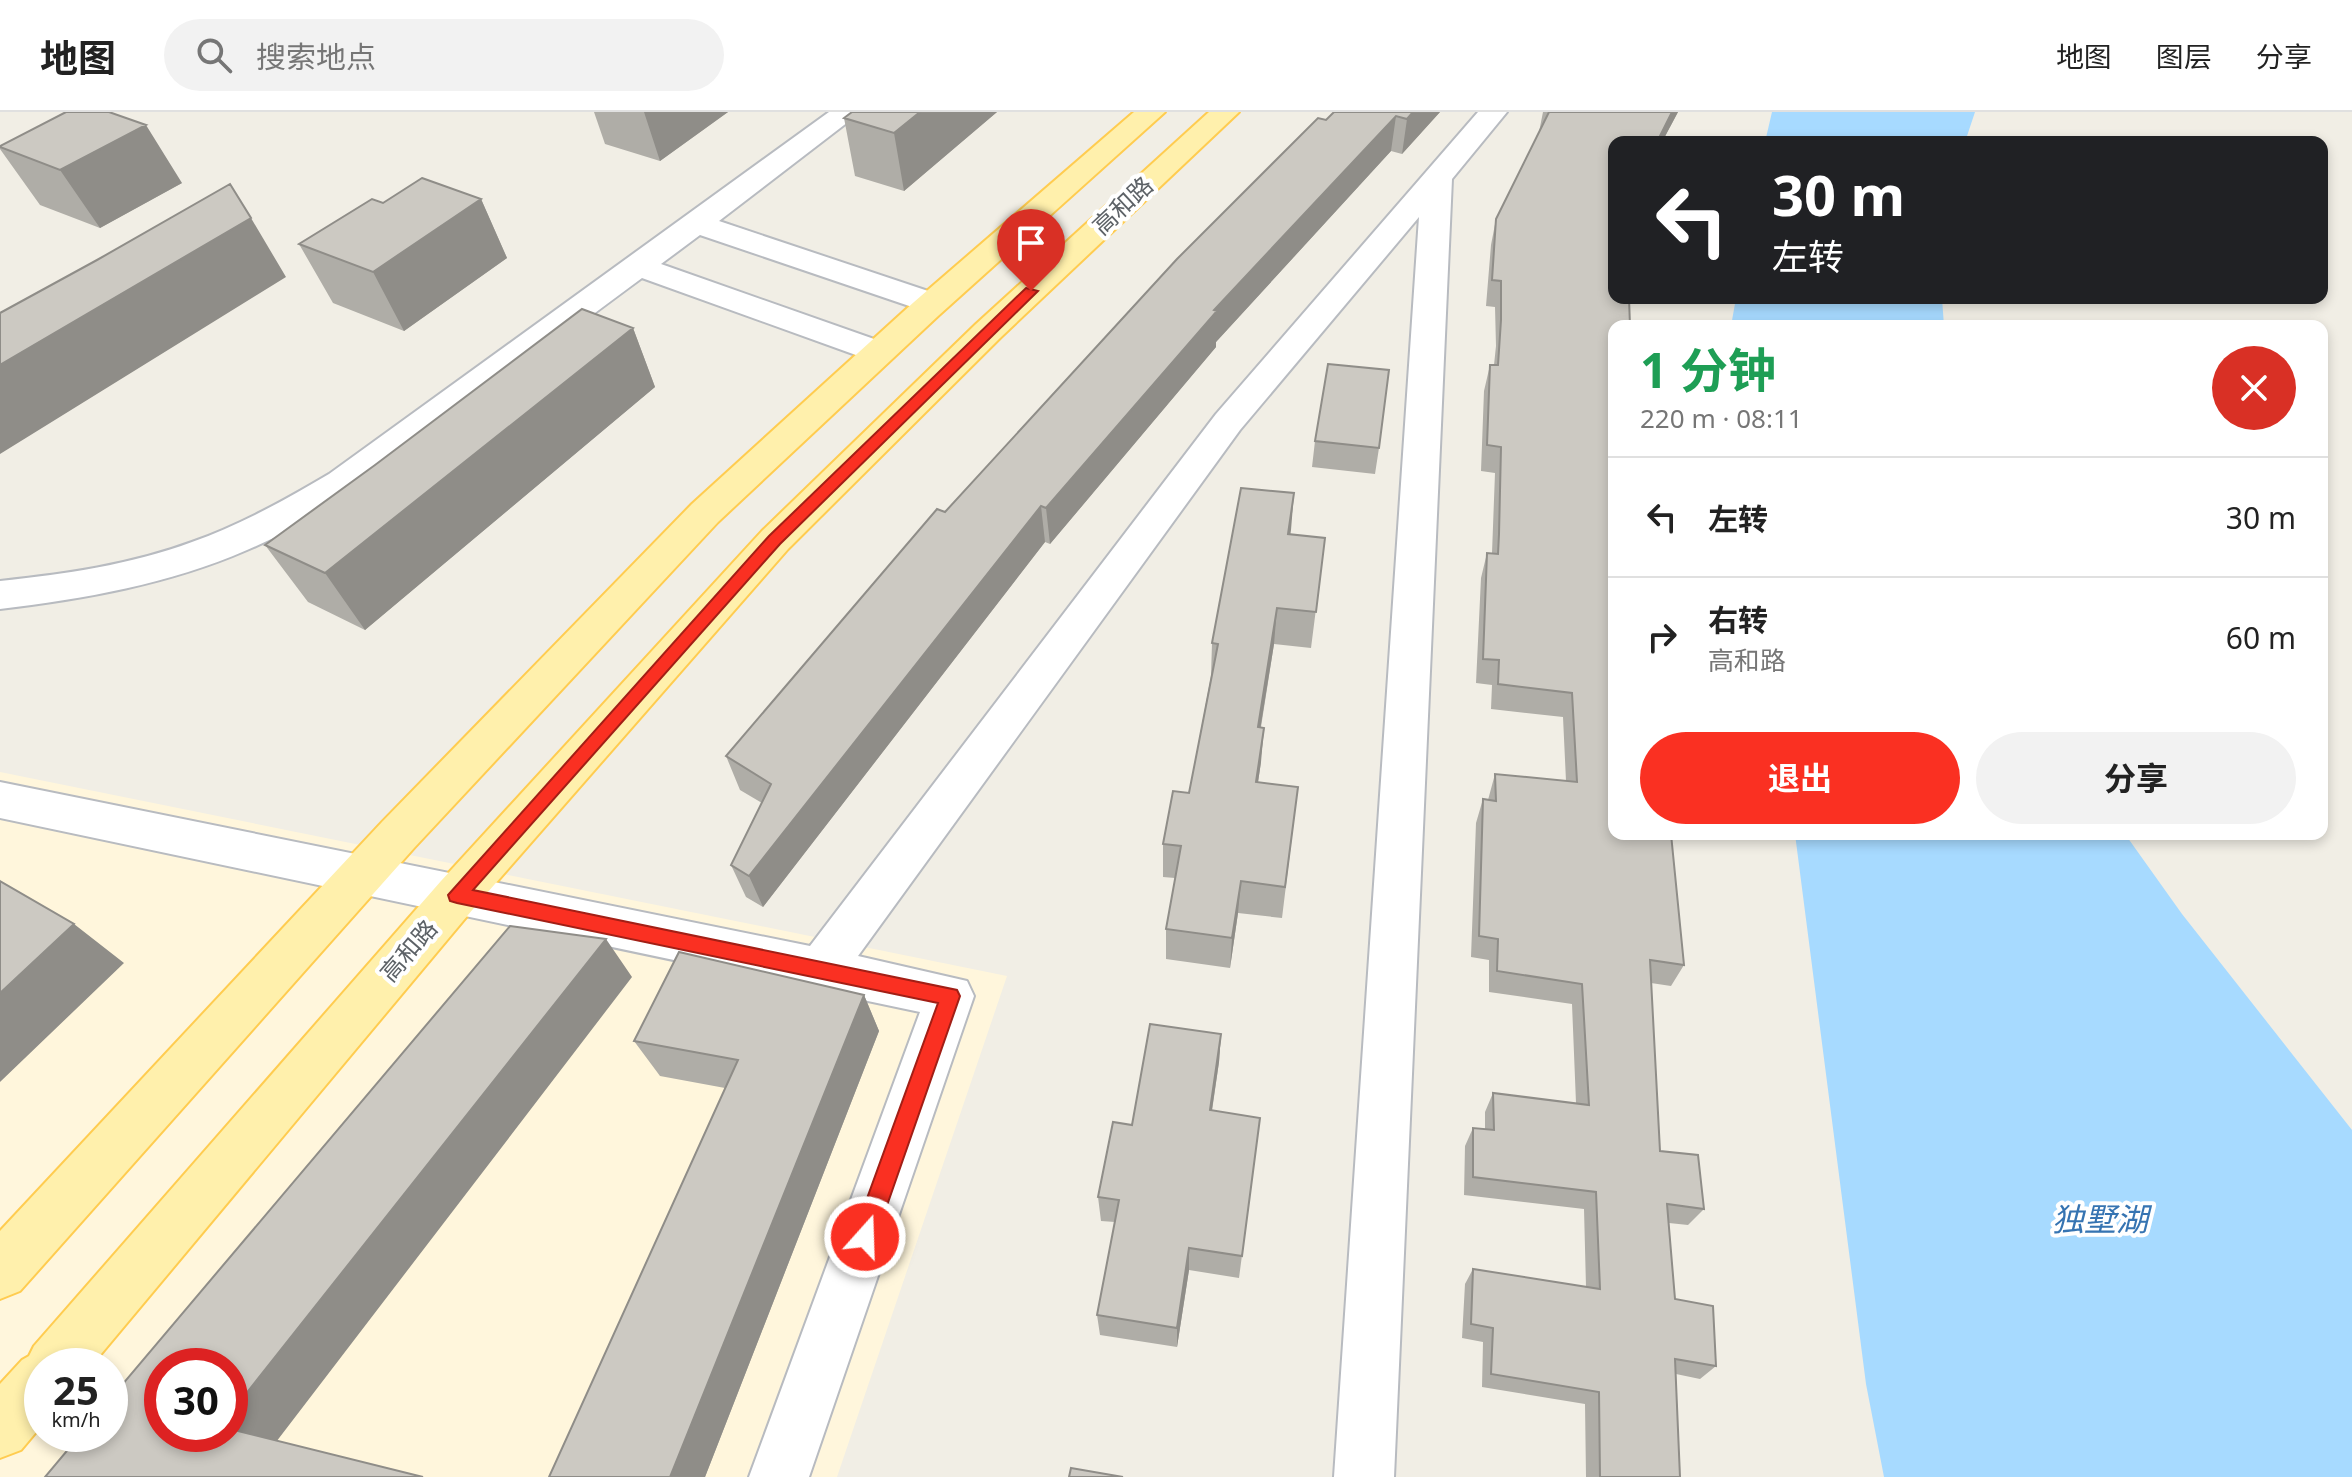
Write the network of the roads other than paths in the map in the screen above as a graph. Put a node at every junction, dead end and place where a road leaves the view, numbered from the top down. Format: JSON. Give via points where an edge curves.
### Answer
{"nodes":[{"id":1,"x":847,"y":112,"type":"edge"},
{"id":2,"x":1151,"y":112,"type":"edge"},
{"id":3,"x":1225,"y":112,"type":"edge"},
{"id":4,"x":1493,"y":112,"type":"edge"},
{"id":5,"x":1437,"y":176,"type":"junction"},
{"id":6,"x":696,"y":223,"type":"junction"},
{"id":7,"x":637,"y":266,"type":"junction"},
{"id":8,"x":932,"y":303,"type":"junction"},
{"id":9,"x":879,"y":352,"type":"junction"},
{"id":10,"x":0,"y":595,"type":"edge"},
{"id":11,"x":0,"y":800,"type":"edge"},
{"id":12,"x":362,"y":875,"type":"junction"},
{"id":13,"x":457,"y":895,"type":"junction"},
{"id":14,"x":820,"y":970,"type":"junction"},
{"id":15,"x":0,"y":1271,"type":"edge"},
{"id":16,"x":69,"y":1348,"type":"edge"},
{"id":17,"x":24,"y":1401,"type":"edge"},
{"id":18,"x":0,"y":1429,"type":"edge"},
{"id":19,"x":779,"y":1477,"type":"edge"},
{"id":20,"x":1364,"y":1477,"type":"edge"}],
"edges":[{"from":1,"to":6,"type":"street"},
{"from":2,"to":8,"type":"main road"},
{"from":3,"to":13,"type":"main road","name":"高和路","via":[[988,331],[775,540]]},
{"from":4,"to":5,"type":"street"},
{"from":5,"to":14,"type":"street","via":[[1228,422]]},
{"from":5,"to":20,"type":"street"},
{"from":6,"to":7,"type":"street"},
{"from":6,"to":8,"type":"street"},
{"from":7,"to":9,"type":"street"},
{"from":7,"to":10,"type":"street","via":[[342,483],[263,528],[185,559],[114,577]]},
{"from":8,"to":9,"type":"main road"},
{"from":9,"to":12,"type":"main road","via":[[705,513]]},
{"from":11,"to":12,"type":"street"},
{"from":12,"to":13,"type":"street"},
{"from":12,"to":15,"type":"main road"},
{"from":13,"to":14,"type":"street"},
{"from":13,"to":16,"type":"main road","name":"高和路"},
{"from":14,"to":19,"type":"street","via":[[950,996]]},
{"from":17,"to":18,"type":"main road"}]}
